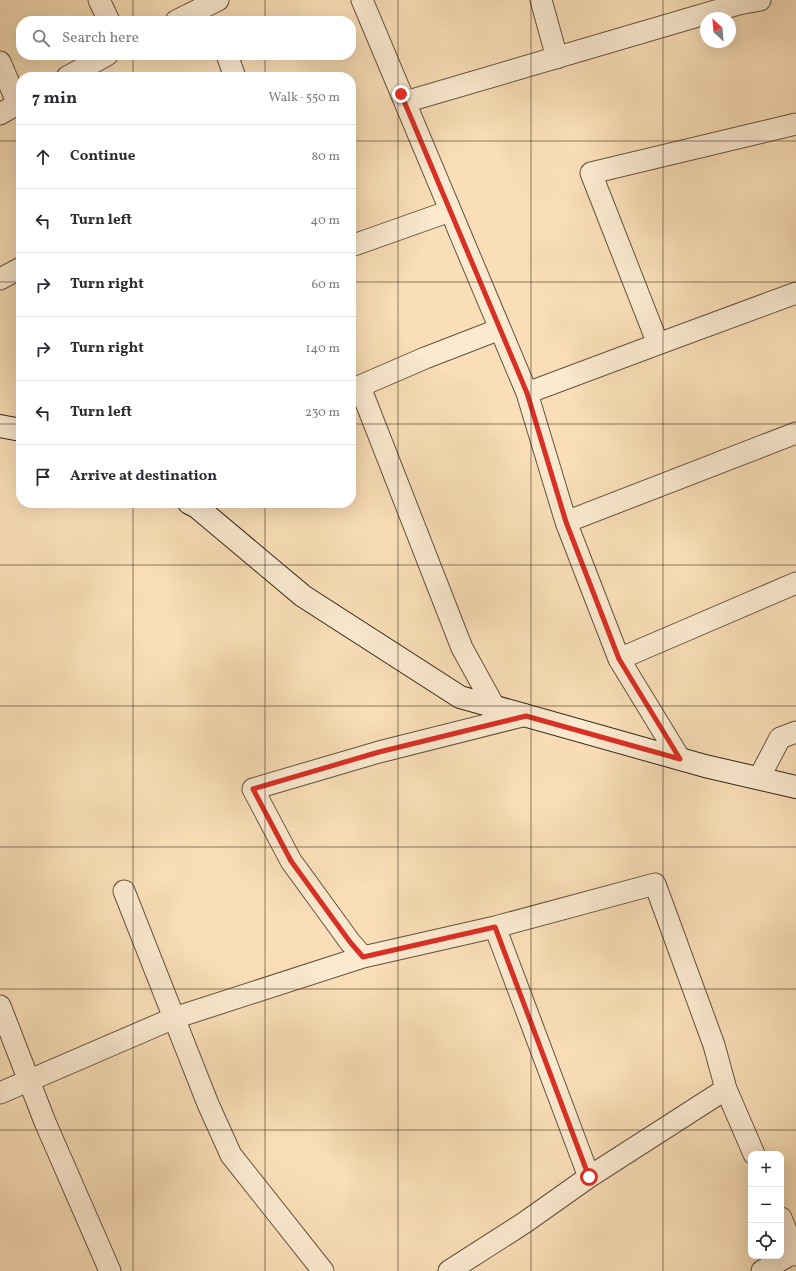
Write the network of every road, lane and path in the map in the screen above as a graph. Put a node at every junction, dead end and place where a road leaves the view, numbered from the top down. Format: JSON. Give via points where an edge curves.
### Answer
{"nodes":[{"id":1,"x":99,"y":0,"type":"edge"},
{"id":2,"x":362,"y":0,"type":"edge"},
{"id":3,"x":541,"y":0,"type":"edge"},
{"id":4,"x":760,"y":0,"type":"edge"},
{"id":5,"x":212,"y":7,"type":"edge"},
{"id":6,"x":107,"y":16,"type":"edge"},
{"id":7,"x":189,"y":16,"type":"edge"},
{"id":8,"x":556,"y":58,"type":"junction"},
{"id":9,"x":97,"y":60,"type":"edge"},
{"id":10,"x":229,"y":60,"type":"edge"},
{"id":11,"x":0,"y":62,"type":"edge"},
{"id":12,"x":76,"y":72,"type":"edge"},
{"id":13,"x":233,"y":72,"type":"edge"},
{"id":14,"x":16,"y":95,"type":"edge"},
{"id":15,"x":405,"y":102,"type":"junction"},
{"id":16,"x":16,"y":105,"type":"edge"},
{"id":17,"x":0,"y":114,"type":"edge"},
{"id":18,"x":796,"y":124,"type":"edge"},
{"id":19,"x":450,"y":211,"type":"junction"},
{"id":20,"x":356,"y":244,"type":"edge"},
{"id":21,"x":16,"y":271,"type":"edge"},
{"id":22,"x":0,"y":279,"type":"edge"},
{"id":23,"x":796,"y":293,"type":"edge"},
{"id":24,"x":500,"y":328,"type":"junction"},
{"id":25,"x":658,"y":344,"type":"junction"},
{"id":26,"x":356,"y":389,"type":"edge"},
{"id":27,"x":527,"y":393,"type":"junction"},
{"id":28,"x":0,"y":426,"type":"edge"},
{"id":29,"x":16,"y":429,"type":"edge"},
{"id":30,"x":796,"y":433,"type":"edge"},
{"id":31,"x":198,"y":508,"type":"edge"},
{"id":32,"x":566,"y":522,"type":"junction"},
{"id":33,"x":796,"y":583,"type":"edge"},
{"id":34,"x":619,"y":659,"type":"junction"},
{"id":35,"x":494,"y":706,"type":"junction"},
{"id":36,"x":526,"y":716,"type":"junction"},
{"id":37,"x":796,"y":732,"type":"edge"},
{"id":38,"x":680,"y":759,"type":"junction"},
{"id":39,"x":759,"y":778,"type":"junction"},
{"id":40,"x":796,"y":787,"type":"edge"},
{"id":41,"x":124,"y":891,"type":"dead end"},
{"id":42,"x":495,"y":927,"type":"junction"},
{"id":43,"x":363,"y":957,"type":"junction"},
{"id":44,"x":0,"y":1006,"type":"edge"},
{"id":45,"x":174,"y":1018,"type":"junction"},
{"id":46,"x":29,"y":1081,"type":"junction"},
{"id":47,"x":726,"y":1089,"type":"junction"},
{"id":48,"x":0,"y":1093,"type":"edge"},
{"id":49,"x":753,"y":1151,"type":"edge"},
{"id":50,"x":589,"y":1177,"type":"junction"},
{"id":51,"x":783,"y":1223,"type":"edge"},
{"id":52,"x":796,"y":1253,"type":"edge"},
{"id":53,"x":110,"y":1271,"type":"edge"},
{"id":54,"x":323,"y":1271,"type":"edge"},
{"id":55,"x":449,"y":1271,"type":"edge"},
{"id":56,"x":762,"y":1271,"type":"edge"}],
"edges":[{"from":1,"to":6,"type":"street"},
{"from":2,"to":15,"type":"street"},
{"from":3,"to":8,"type":"street"},
{"from":4,"to":8,"type":"street","via":[[738,4]]},
{"from":5,"to":7,"type":"street"},
{"from":8,"to":15,"type":"street"},
{"from":9,"to":12,"type":"street"},
{"from":10,"to":13,"type":"street"},
{"from":11,"to":14,"type":"street"},
{"from":15,"to":19,"type":"street"},
{"from":16,"to":17,"type":"street"},
{"from":18,"to":25,"type":"street","via":[[591,173]]},
{"from":19,"to":20,"type":"street"},
{"from":19,"to":24,"type":"street"},
{"from":21,"to":22,"type":"street"},
{"from":23,"to":25,"type":"street"},
{"from":24,"to":26,"type":"street"},
{"from":24,"to":27,"type":"street"},
{"from":25,"to":27,"type":"street"},
{"from":26,"to":35,"type":"street","via":[[462,648]]},
{"from":27,"to":32,"type":"street"},
{"from":28,"to":29,"type":"street"},
{"from":30,"to":32,"type":"street"},
{"from":31,"to":35,"type":"street","via":[[303,596],[460,697]]},
{"from":32,"to":34,"type":"street"},
{"from":33,"to":34,"type":"street"},
{"from":34,"to":38,"type":"street"},
{"from":35,"to":36,"type":"street"},
{"from":36,"to":38,"type":"street"},
{"from":36,"to":43,"type":"street","via":[[379,752],[253,789],[291,861]]},
{"from":37,"to":39,"type":"street","via":[[780,738]]},
{"from":38,"to":39,"type":"street"},
{"from":39,"to":40,"type":"street"},
{"from":41,"to":45,"type":"street"},
{"from":42,"to":43,"type":"street"},
{"from":42,"to":47,"type":"street","via":[[655,884],[714,1045]]},
{"from":42,"to":50,"type":"street"},
{"from":43,"to":45,"type":"street"},
{"from":44,"to":46,"type":"street"},
{"from":45,"to":46,"type":"street"},
{"from":45,"to":54,"type":"street","via":[[208,1104],[232,1155]]},
{"from":46,"to":48,"type":"street"},
{"from":46,"to":53,"type":"street"},
{"from":47,"to":49,"type":"street"},
{"from":47,"to":50,"type":"street"},
{"from":50,"to":55,"type":"street"},
{"from":51,"to":52,"type":"street"},
{"from":52,"to":56,"type":"street"}]}
